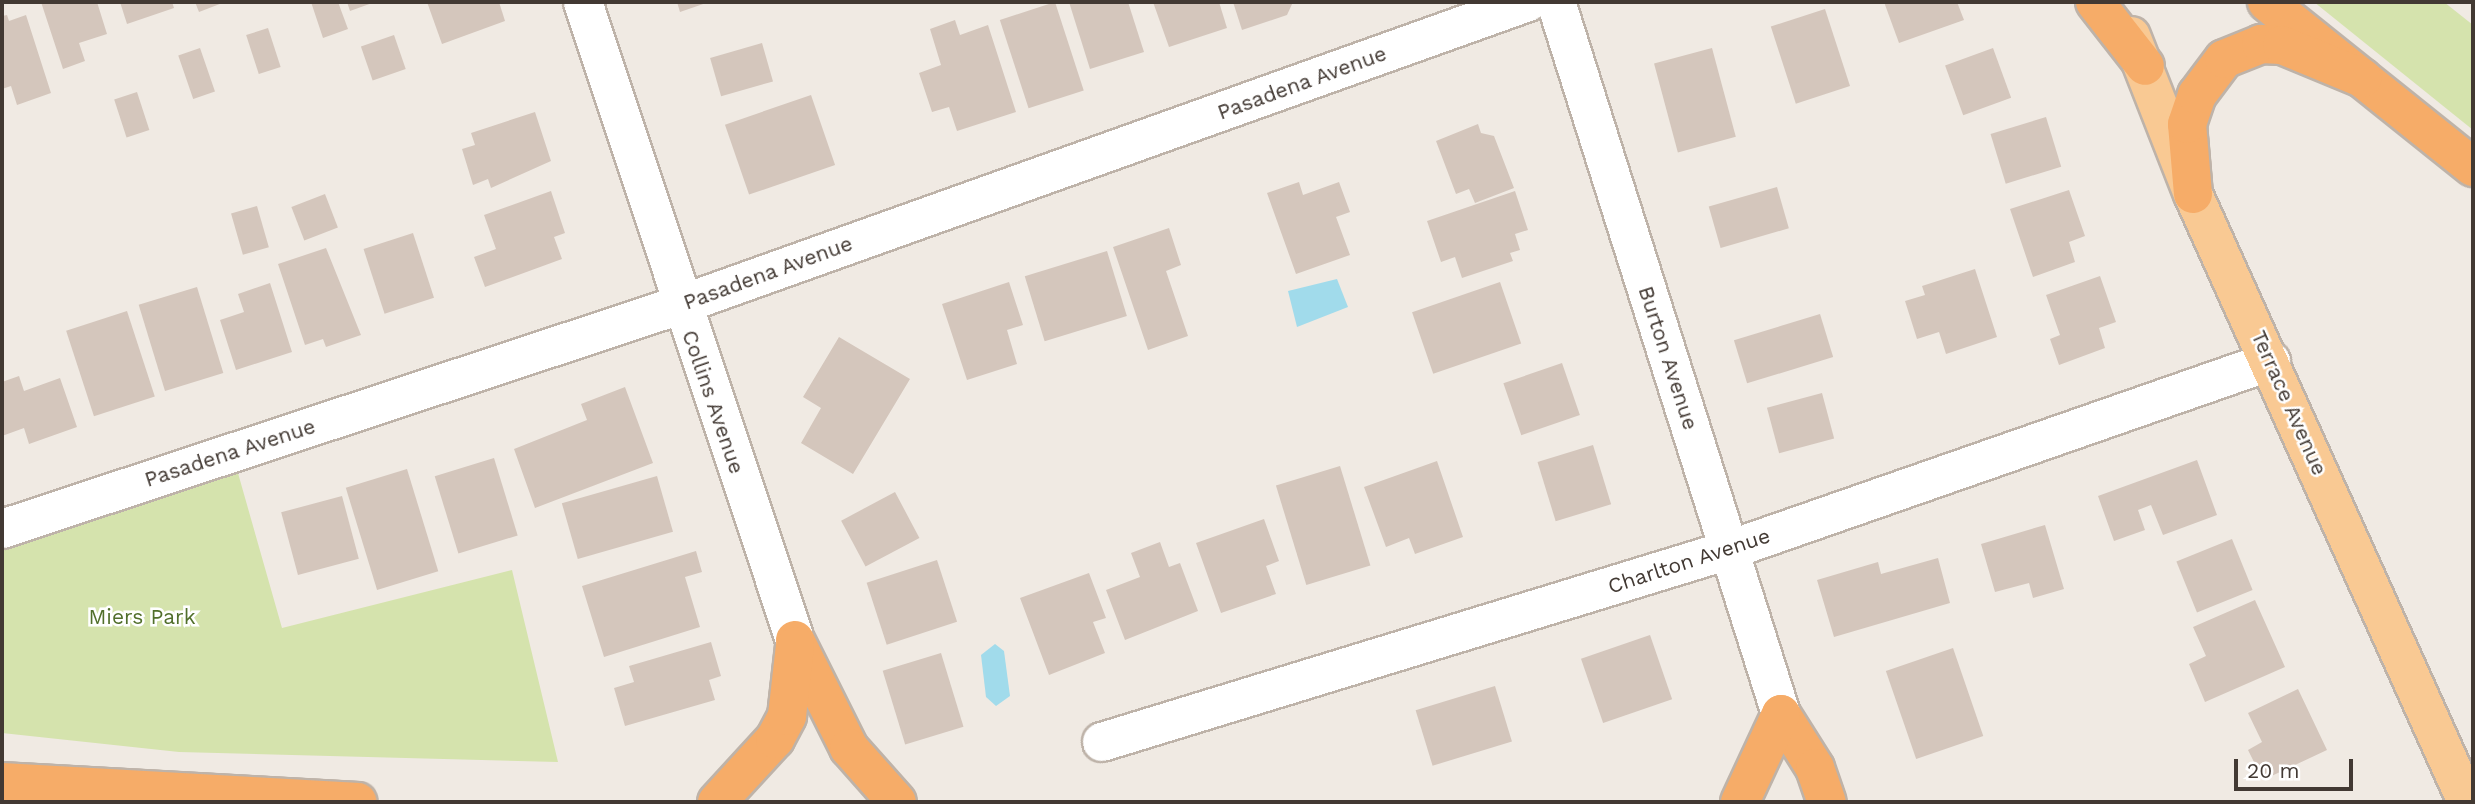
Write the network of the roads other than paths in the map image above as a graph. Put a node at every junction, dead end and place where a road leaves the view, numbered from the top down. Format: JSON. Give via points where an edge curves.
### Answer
{"nodes":[{"id":1,"x":583,"y":2,"type":"edge"},
{"id":2,"x":1528,"y":2,"type":"edge"},
{"id":3,"x":1556,"y":2,"type":"edge"},
{"id":4,"x":2095,"y":2,"type":"edge"},
{"id":5,"x":2117,"y":2,"type":"edge"},
{"id":6,"x":2267,"y":2,"type":"edge"},
{"id":7,"x":2145,"y":66,"type":"junction"},
{"id":8,"x":2362,"y":78,"type":"junction"},
{"id":9,"x":2473,"y":167,"type":"edge"},
{"id":10,"x":2193,"y":194,"type":"junction"},
{"id":11,"x":680,"y":305,"type":"junction"},
{"id":12,"x":2271,"y":361,"type":"junction"},
{"id":13,"x":2,"y":529,"type":"edge"},
{"id":14,"x":1728,"y":550,"type":"junction"},
{"id":15,"x":795,"y":640,"type":"junction"},
{"id":16,"x":1781,"y":714,"type":"junction"},
{"id":17,"x":1101,"y":741,"type":"dead end"},
{"id":18,"x":2,"y":782,"type":"edge"},
{"id":19,"x":358,"y":802,"type":"edge"},
{"id":20,"x":717,"y":802,"type":"edge"},
{"id":21,"x":897,"y":802,"type":"edge"},
{"id":22,"x":1740,"y":802,"type":"edge"},
{"id":23,"x":1828,"y":802,"type":"edge"},
{"id":24,"x":2467,"y":802,"type":"edge"}],
"edges":[{"from":1,"to":11,"type":"street","name":"Collins Avenue"},
{"from":2,"to":11,"type":"street","name":"Pasadena Avenue"},
{"from":3,"to":14,"type":"street","name":"Burton Avenue"},
{"from":4,"to":7,"type":"highway"},
{"from":5,"to":7,"type":"main road","name":"Terrace Avenue"},
{"from":6,"to":8,"type":"highway"},
{"from":7,"to":10,"type":"main road","name":"Terrace Avenue"},
{"from":8,"to":9,"type":"highway"},
{"from":8,"to":10,"type":"highway","via":[[2282,45],[2252,46],[2224,59],[2197,95],[2188,124]]},
{"from":10,"to":12,"type":"main road","name":"Terrace Avenue"},
{"from":11,"to":13,"type":"street","name":"Pasadena Avenue"},
{"from":11,"to":15,"type":"street","name":"Collins Avenue"},
{"from":12,"to":14,"type":"street","name":"Charlton Avenue"},
{"from":12,"to":24,"type":"main road","name":"Terrace Avenue"},
{"from":14,"to":16,"type":"street","name":"Burton Avenue"},
{"from":14,"to":17,"type":"street","name":"Charlton Avenue"},
{"from":15,"to":20,"type":"highway","via":[[787,716],[775,739]]},
{"from":15,"to":21,"type":"highway","via":[[849,748]]},
{"from":16,"to":22,"type":"highway"},
{"from":16,"to":23,"type":"highway","via":[[1815,768]]},
{"from":18,"to":19,"type":"highway"}]}
